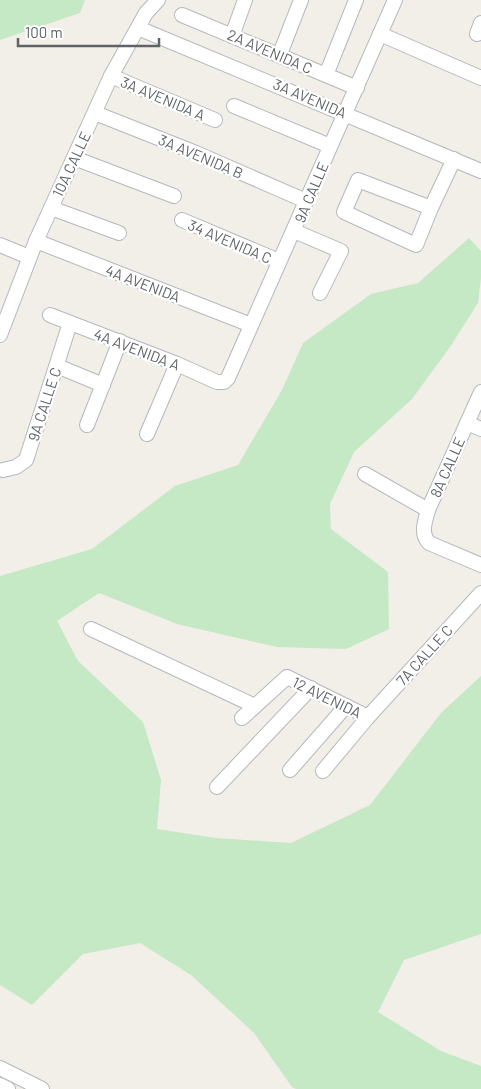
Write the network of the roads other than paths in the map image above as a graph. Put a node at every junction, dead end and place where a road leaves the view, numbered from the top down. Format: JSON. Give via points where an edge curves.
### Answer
{"nodes":[{"id":1,"x":158,"y":0,"type":"edge"},
{"id":2,"x":245,"y":0,"type":"edge"},
{"id":3,"x":302,"y":0,"type":"edge"},
{"id":4,"x":356,"y":0,"type":"edge"},
{"id":5,"x":395,"y":0,"type":"edge"},
{"id":6,"x":182,"y":15,"type":"dead end"},
{"id":7,"x":138,"y":28,"type":"junction"},
{"id":8,"x":380,"y":34,"type":"junction"},
{"id":9,"x":232,"y":36,"type":"junction"},
{"id":10,"x":280,"y":54,"type":"junction"},
{"id":11,"x":326,"y":75,"type":"junction"},
{"id":12,"x":111,"y":76,"type":"junction"},
{"id":13,"x":481,"y":78,"type":"edge"},
{"id":14,"x":357,"y":88,"type":"junction"},
{"id":15,"x":234,"y":106,"type":"dead end"},
{"id":16,"x":95,"y":113,"type":"junction"},
{"id":17,"x":345,"y":113,"type":"junction"},
{"id":18,"x":216,"y":120,"type":"dead end"},
{"id":19,"x":330,"y":146,"type":"junction"},
{"id":20,"x":74,"y":158,"type":"junction"},
{"id":21,"x":454,"y":159,"type":"junction"},
{"id":22,"x":481,"y":170,"type":"edge"},
{"id":23,"x":174,"y":196,"type":"dead end"},
{"id":24,"x":306,"y":201,"type":"junction"},
{"id":25,"x":51,"y":208,"type":"junction"},
{"id":26,"x":431,"y":208,"type":"junction"},
{"id":27,"x":182,"y":220,"type":"dead end"},
{"id":28,"x":294,"y":232,"type":"junction"},
{"id":29,"x":119,"y":234,"type":"dead end"},
{"id":30,"x":36,"y":241,"type":"junction"},
{"id":31,"x":0,"y":245,"type":"edge"},
{"id":32,"x":29,"y":257,"type":"junction"},
{"id":33,"x":279,"y":261,"type":"junction"},
{"id":34,"x":320,"y":293,"type":"dead end"},
{"id":35,"x":50,"y":315,"type":"dead end"},
{"id":36,"x":70,"y":323,"type":"junction"},
{"id":37,"x":251,"y":325,"type":"junction"},
{"id":38,"x":0,"y":335,"type":"edge"},
{"id":39,"x":120,"y":341,"type":"junction"},
{"id":40,"x":177,"y":364,"type":"junction"},
{"id":41,"x":57,"y":366,"type":"junction"},
{"id":42,"x":224,"y":382,"type":"joint"},
{"id":43,"x":103,"y":385,"type":"junction"},
{"id":44,"x":481,"y":392,"type":"edge"},
{"id":45,"x":467,"y":423,"type":"junction"},
{"id":46,"x":87,"y":425,"type":"dead end"},
{"id":47,"x":481,"y":430,"type":"edge"},
{"id":48,"x":147,"y":434,"type":"dead end"},
{"id":49,"x":4,"y":470,"type":"dead end"},
{"id":50,"x":365,"y":474,"type":"dead end"},
{"id":51,"x":428,"y":510,"type":"junction"},
{"id":52,"x":481,"y":565,"type":"edge"},
{"id":53,"x":481,"y":593,"type":"edge"},
{"id":54,"x":91,"y":629,"type":"dead end"},
{"id":55,"x":311,"y":688,"type":"junction"},
{"id":56,"x":255,"y":706,"type":"junction"},
{"id":57,"x":346,"y":706,"type":"junction"},
{"id":58,"x":368,"y":717,"type":"junction"},
{"id":59,"x":242,"y":718,"type":"dead end"},
{"id":60,"x":290,"y":770,"type":"dead end"},
{"id":61,"x":324,"y":771,"type":"dead end"},
{"id":62,"x":217,"y":788,"type":"dead end"},
{"id":63,"x":0,"y":1068,"type":"edge"},
{"id":64,"x":0,"y":1085,"type":"edge"},
{"id":65,"x":8,"y":1089,"type":"edge"},
{"id":66,"x":42,"y":1089,"type":"edge"}],
"edges":[{"from":1,"to":7,"type":"street","name":"10A CALLE"},
{"from":2,"to":9,"type":"street"},
{"from":3,"to":10,"type":"street"},
{"from":4,"to":11,"type":"street"},
{"from":5,"to":8,"type":"street","name":"9A CALLE"},
{"from":6,"to":9,"type":"street","name":"2A AVENIDA C"},
{"from":7,"to":12,"type":"street","name":"10A CALLE"},
{"from":7,"to":17,"type":"street","name":"3A AVENIDA"},
{"from":8,"to":13,"type":"street"},
{"from":8,"to":14,"type":"street","name":"9A CALLE"},
{"from":9,"to":10,"type":"street","name":"2A AVENIDA C"},
{"from":10,"to":11,"type":"street","name":"2A AVENIDA C"},
{"from":11,"to":14,"type":"street","name":"2A AVENIDA C"},
{"from":12,"to":16,"type":"street","name":"10A CALLE"},
{"from":12,"to":18,"type":"street","name":"3A AVENIDA A"},
{"from":14,"to":17,"type":"street","name":"9A CALLE"},
{"from":15,"to":19,"type":"street"},
{"from":16,"to":20,"type":"street","name":"10A CALLE"},
{"from":16,"to":24,"type":"street","name":"3A AVENIDA B"},
{"from":17,"to":19,"type":"street","name":"9A CALLE"},
{"from":17,"to":21,"type":"street","name":"3A AVENIDA"},
{"from":19,"to":24,"type":"street","name":"9A CALLE"},
{"from":20,"to":23,"type":"street"},
{"from":20,"to":25,"type":"street","name":"10A CALLE"},
{"from":21,"to":22,"type":"street","name":"3A AVENIDA"},
{"from":21,"to":26,"type":"street"},
{"from":24,"to":28,"type":"street","name":"9A CALLE"},
{"from":25,"to":29,"type":"street"},
{"from":25,"to":30,"type":"street","name":"10A CALLE"},
{"from":26,"to":26,"type":"street","via":[[416,245],[344,212],[358,180]]},
{"from":27,"to":33,"type":"street","name":"34 AVENIDA C"},
{"from":28,"to":33,"type":"street","name":"9A CALLE"},
{"from":28,"to":34,"type":"street","via":[[341,251]]},
{"from":30,"to":32,"type":"street","name":"10A CALLE"},
{"from":30,"to":37,"type":"street","name":"4A AVENIDA"},
{"from":31,"to":32,"type":"street"},
{"from":32,"to":38,"type":"street","name":"10A CALLE"},
{"from":33,"to":37,"type":"street","name":"9A CALLE"},
{"from":35,"to":36,"type":"street","name":"4A AVENIDA A"},
{"from":36,"to":39,"type":"street","name":"4A AVENIDA A"},
{"from":36,"to":41,"type":"street","name":"9A CALLE C"},
{"from":37,"to":42,"type":"street","name":"9A CALLE"},
{"from":39,"to":40,"type":"street","name":"4A AVENIDA A"},
{"from":39,"to":43,"type":"street"},
{"from":40,"to":42,"type":"street","name":"4A AVENIDA A","via":[[217,382]]},
{"from":40,"to":48,"type":"street"},
{"from":41,"to":43,"type":"street"},
{"from":41,"to":49,"type":"street","name":"9A CALLE C","via":[[26,460]]},
{"from":43,"to":46,"type":"street"},
{"from":44,"to":45,"type":"street","name":"8A CALLE"},
{"from":45,"to":47,"type":"street"},
{"from":45,"to":51,"type":"street","name":"8A CALLE"},
{"from":50,"to":51,"type":"street"},
{"from":51,"to":52,"type":"street","name":"8A CALLE","via":[[424,538]]},
{"from":53,"to":58,"type":"street","name":"7A CALLE C"},
{"from":54,"to":56,"type":"street"},
{"from":55,"to":56,"type":"street","name":"12 AVENIDA","via":[[287,677]]},
{"from":55,"to":57,"type":"street","name":"12 AVENIDA"},
{"from":55,"to":62,"type":"street"},
{"from":56,"to":59,"type":"street"},
{"from":57,"to":58,"type":"street","name":"12 AVENIDA"},
{"from":57,"to":60,"type":"street"},
{"from":58,"to":61,"type":"street","name":"7A CALLE C"},
{"from":63,"to":66,"type":"street"},
{"from":64,"to":65,"type":"street"}]}
